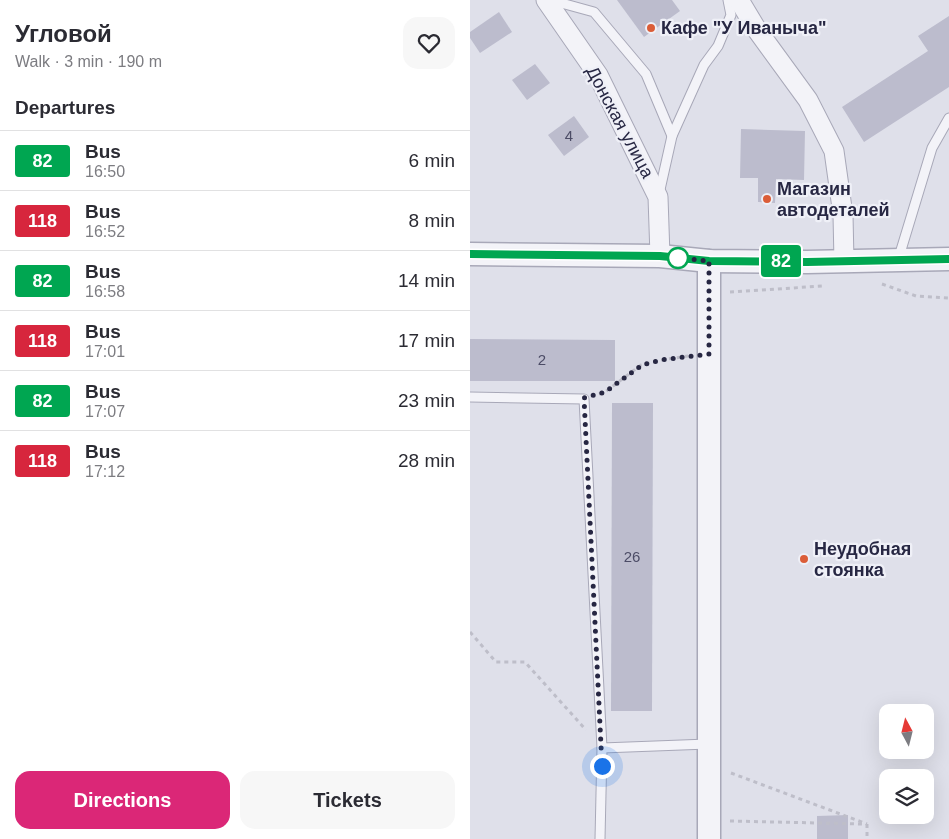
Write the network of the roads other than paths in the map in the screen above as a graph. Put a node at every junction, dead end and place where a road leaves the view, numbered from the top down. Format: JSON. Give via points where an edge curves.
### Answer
{"nodes":[{"id":1,"x":548,"y":0,"type":"edge"},
{"id":2,"x":728,"y":0,"type":"edge"},
{"id":3,"x":739,"y":0,"type":"edge"},
{"id":4,"x":949,"y":118,"type":"edge"},
{"id":5,"x":672,"y":136,"type":"junction"},
{"id":6,"x":658,"y":197,"type":"junction"},
{"id":7,"x":470,"y":254,"type":"edge"},
{"id":8,"x":660,"y":256,"type":"junction"},
{"id":9,"x":949,"y":259,"type":"edge"},
{"id":10,"x":898,"y":260,"type":"junction"},
{"id":11,"x":709,"y":261,"type":"junction"},
{"id":12,"x":844,"y":261,"type":"junction"},
{"id":13,"x":470,"y":397,"type":"edge"},
{"id":14,"x":710,"y":744,"type":"junction"},
{"id":15,"x":602,"y":748,"type":"junction"},
{"id":16,"x":600,"y":839,"type":"edge"},
{"id":17,"x":709,"y":839,"type":"edge"}],
"edges":[{"from":1,"to":5,"type":"lane","via":[[594,12],[646,74]]},
{"from":1,"to":6,"type":"street","name":"Донская улица","via":[[598,75]]},
{"from":2,"to":5,"type":"lane","via":[[731,15]]},
{"from":3,"to":12,"type":"street","via":[[808,100],[834,151],[843,215]]},
{"from":4,"to":10,"type":"lane","via":[[932,148]]},
{"from":5,"to":6,"type":"lane"},
{"from":6,"to":8,"type":"street","name":"Донская улица"},
{"from":7,"to":8,"type":"street"},
{"from":8,"to":11,"type":"street"},
{"from":9,"to":10,"type":"street"},
{"from":10,"to":12,"type":"street"},
{"from":11,"to":12,"type":"street"},
{"from":11,"to":14,"type":"street"},
{"from":13,"to":15,"type":"lane","via":[[584,398]]},
{"from":14,"to":15,"type":"lane"},
{"from":14,"to":17,"type":"street"},
{"from":15,"to":16,"type":"lane"}]}
